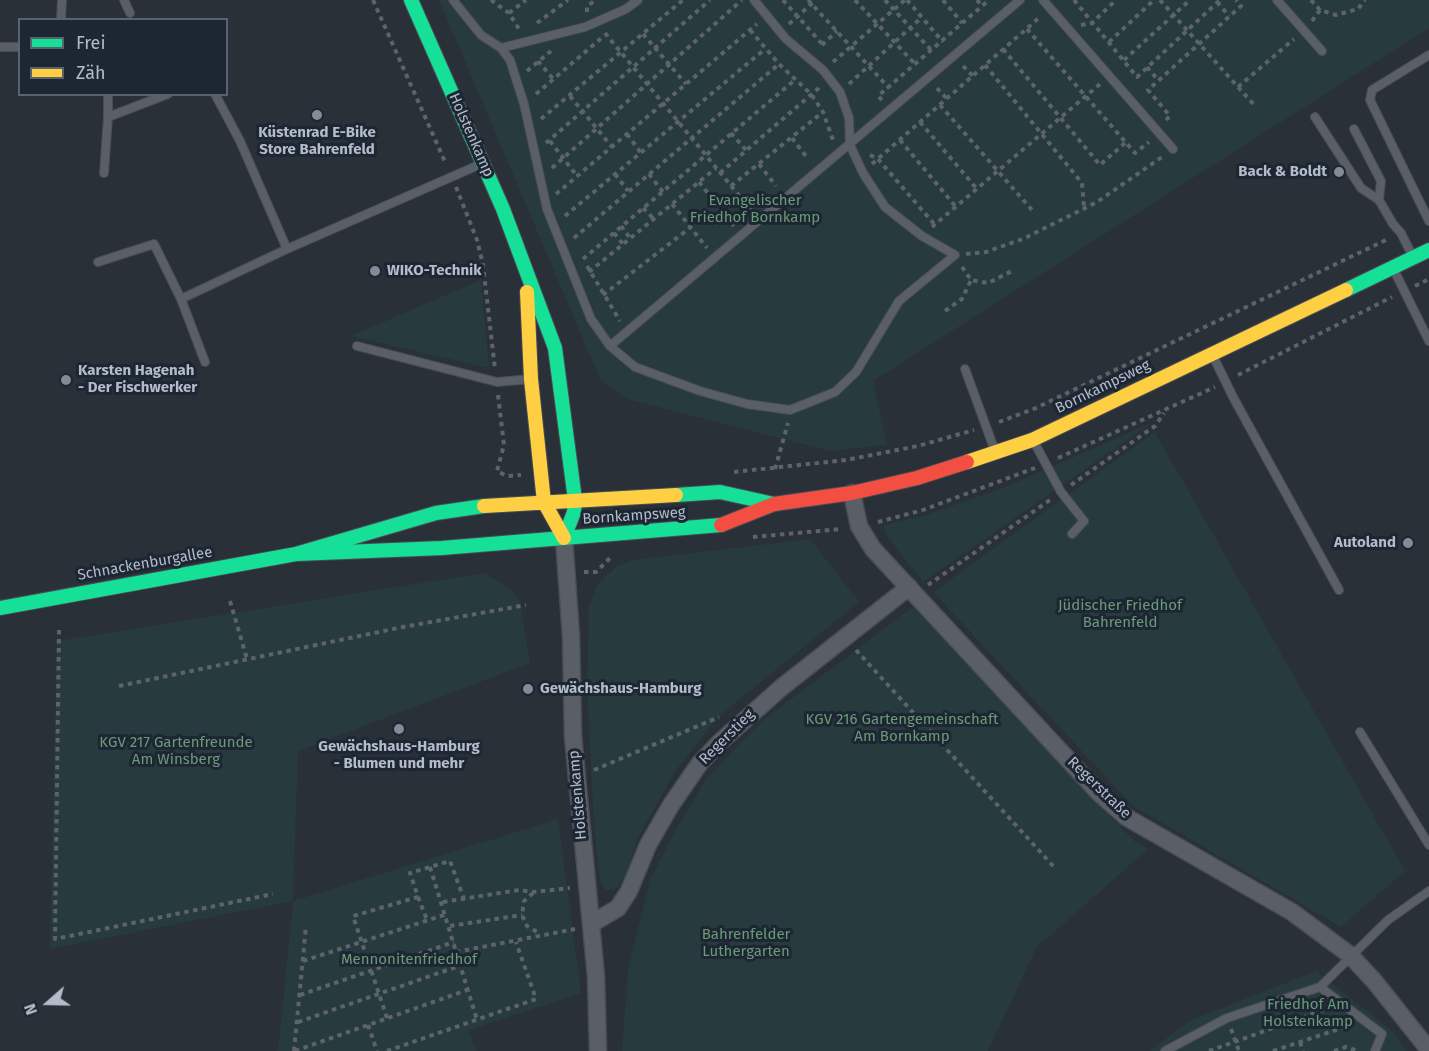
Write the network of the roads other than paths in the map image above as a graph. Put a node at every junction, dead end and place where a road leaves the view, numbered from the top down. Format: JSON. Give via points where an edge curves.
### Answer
{"nodes":[{"id":1,"x":62,"y":0,"type":"edge"},
{"id":2,"x":124,"y":0,"type":"edge"},
{"id":3,"x":411,"y":0,"type":"edge"},
{"id":4,"x":453,"y":0,"type":"edge"},
{"id":5,"x":638,"y":0,"type":"edge"},
{"id":6,"x":754,"y":0,"type":"edge"},
{"id":7,"x":1020,"y":0,"type":"edge"},
{"id":8,"x":1043,"y":0,"type":"edge"},
{"id":9,"x":1277,"y":0,"type":"edge"},
{"id":10,"x":129,"y":13,"type":"dead end"},
{"id":11,"x":61,"y":18,"type":"edge"},
{"id":12,"x":0,"y":46,"type":"edge"},
{"id":13,"x":18,"y":47,"type":"edge"},
{"id":14,"x":501,"y":48,"type":"junction"},
{"id":15,"x":1322,"y":51,"type":"dead end"},
{"id":16,"x":1429,"y":55,"type":"edge"},
{"id":17,"x":108,"y":96,"type":"edge"},
{"id":18,"x":163,"y":96,"type":"edge"},
{"id":19,"x":216,"y":96,"type":"edge"},
{"id":20,"x":108,"y":117,"type":"junction"},
{"id":21,"x":1315,"y":117,"type":"dead end"},
{"id":22,"x":1354,"y":129,"type":"dead end"},
{"id":23,"x":850,"y":145,"type":"junction"},
{"id":24,"x":1173,"y":148,"type":"road end"},
{"id":25,"x":483,"y":163,"type":"junction"},
{"id":26,"x":104,"y":173,"type":"dead end"},
{"id":27,"x":1379,"y":200,"type":"junction"},
{"id":28,"x":1429,"y":221,"type":"edge"},
{"id":29,"x":287,"y":249,"type":"junction"},
{"id":30,"x":1429,"y":249,"type":"edge"},
{"id":31,"x":1413,"y":257,"type":"junction"},
{"id":32,"x":98,"y":262,"type":"dead end"},
{"id":33,"x":1393,"y":267,"type":"junction"},
{"id":34,"x":526,"y":273,"type":"junction"},
{"id":35,"x":181,"y":298,"type":"junction"},
{"id":36,"x":1429,"y":341,"type":"edge"},
{"id":37,"x":357,"y":346,"type":"dead end"},
{"id":38,"x":610,"y":346,"type":"junction"},
{"id":39,"x":1212,"y":354,"type":"junction"},
{"id":40,"x":205,"y":362,"type":"dead end"},
{"id":41,"x":965,"y":369,"type":"dead end"},
{"id":42,"x":531,"y":379,"type":"junction"},
{"id":43,"x":1032,"y":440,"type":"junction"},
{"id":44,"x":996,"y":454,"type":"junction"},
{"id":45,"x":852,"y":493,"type":"junction"},
{"id":46,"x":575,"y":500,"type":"junction"},
{"id":47,"x":544,"y":502,"type":"junction"},
{"id":48,"x":774,"y":504,"type":"junction"},
{"id":49,"x":1072,"y":534,"type":"dead end"},
{"id":50,"x":564,"y":538,"type":"junction"},
{"id":51,"x":296,"y":555,"type":"junction"},
{"id":52,"x":909,"y":586,"type":"junction"},
{"id":53,"x":1339,"y":590,"type":"dead end"},
{"id":54,"x":0,"y":608,"type":"edge"},
{"id":55,"x":1360,"y":732,"type":"dead end"},
{"id":56,"x":1429,"y":845,"type":"edge"},
{"id":57,"x":1429,"y":891,"type":"edge"},
{"id":58,"x":585,"y":926,"type":"junction"},
{"id":59,"x":1350,"y":955,"type":"junction"},
{"id":60,"x":1320,"y":987,"type":"junction"},
{"id":61,"x":1429,"y":1050,"type":"edge"},
{"id":62,"x":598,"y":1051,"type":"edge"},
{"id":63,"x":1165,"y":1051,"type":"edge"},
{"id":64,"x":1374,"y":1051,"type":"edge"}],
"edges":[{"from":1,"to":11,"type":"lane"},
{"from":2,"to":10,"type":"lane"},
{"from":3,"to":25,"type":"main road","name":"Holstenkamp"},
{"from":4,"to":14,"type":"lane","via":[[481,35]]},
{"from":5,"to":14,"type":"lane","via":[[596,22],[559,34],[523,38]]},
{"from":6,"to":23,"type":"lane","via":[[840,92],[849,118]]},
{"from":7,"to":23,"type":"lane"},
{"from":8,"to":24,"type":"lane"},
{"from":9,"to":15,"type":"lane"},
{"from":12,"to":13,"type":"lane"},
{"from":14,"to":38,"type":"lane","via":[[517,79],[546,203],[575,284],[591,319]]},
{"from":16,"to":28,"type":"lane","via":[[1372,90],[1370,100]]},
{"from":17,"to":20,"type":"lane"},
{"from":18,"to":20,"type":"lane"},
{"from":19,"to":29,"type":"lane"},
{"from":20,"to":26,"type":"lane"},
{"from":21,"to":27,"type":"lane","via":[[1361,188]]},
{"from":22,"to":27,"type":"lane","via":[[1381,181]]},
{"from":23,"to":38,"type":"lane"},
{"from":23,"to":38,"type":"lane","via":[[885,207],[954,255],[899,301],[856,372],[835,392],[790,410],[747,404],[635,367]]},
{"from":25,"to":29,"type":"lane"},
{"from":25,"to":34,"type":"main road","name":"Holstenkamp"},
{"from":27,"to":31,"type":"lane"},
{"from":29,"to":35,"type":"lane"},
{"from":30,"to":31,"type":"main road","name":"Bornkampsweg"},
{"from":31,"to":33,"type":"main road","name":"Bornkampsweg"},
{"from":32,"to":35,"type":"lane","via":[[154,244]]},
{"from":33,"to":36,"type":"lane"},
{"from":33,"to":39,"type":"main road","name":"Bornkampsweg"},
{"from":34,"to":42,"type":"main road","name":"Holstenkamp"},
{"from":34,"to":46,"type":"main road","name":"Holstenkamp","via":[[555,348]]},
{"from":35,"to":40,"type":"lane"},
{"from":37,"to":42,"type":"lane","via":[[497,382]]},
{"from":39,"to":43,"type":"main road","name":"Bornkampsweg"},
{"from":39,"to":53,"type":"lane"},
{"from":41,"to":44,"type":"lane"},
{"from":42,"to":47,"type":"main road","name":"Holstenkamp"},
{"from":43,"to":44,"type":"main road","name":"Bornkampsweg"},
{"from":43,"to":49,"type":"lane","via":[[1061,492],[1084,521]]},
{"from":44,"to":45,"type":"main road","name":"Bornkampsweg"},
{"from":45,"to":48,"type":"main road","name":"Bornkampsweg"},
{"from":45,"to":52,"type":"street","name":"Regerstraße","via":[[859,526],[873,549]]},
{"from":46,"to":47,"type":"main road","name":"Bornkampsweg"},
{"from":46,"to":48,"type":"main road","name":"Bornkampsweg","via":[[720,492]]},
{"from":46,"to":50,"type":"main road","name":"Holstenkamp"},
{"from":47,"to":50,"type":"main road","name":"Holstenkamp"},
{"from":47,"to":51,"type":"main road","name":"Schnackenburgallee","via":[[436,513]]},
{"from":48,"to":50,"type":"main road","name":"Bornkampsweg","via":[[724,525]]},
{"from":50,"to":51,"type":"main road","name":"Schnackenburgallee"},
{"from":50,"to":58,"type":"street","name":"Holstenkamp"},
{"from":51,"to":54,"type":"main road","name":"Schnackenburgallee"},
{"from":52,"to":58,"type":"street","name":"Regerstieg","via":[[745,718],[700,763],[648,845],[618,909]]},
{"from":52,"to":59,"type":"street","name":"Regerstraße","via":[[1100,794],[1126,817],[1292,912]]},
{"from":55,"to":56,"type":"lane"},
{"from":57,"to":59,"type":"lane","via":[[1388,920]]},
{"from":58,"to":62,"type":"street","name":"Holstenkamp"},
{"from":59,"to":60,"type":"lane"},
{"from":59,"to":61,"type":"street","name":"Regerstraße"},
{"from":60,"to":63,"type":"lane","via":[[1227,1018]]},
{"from":60,"to":64,"type":"lane","via":[[1382,1034]]}]}
